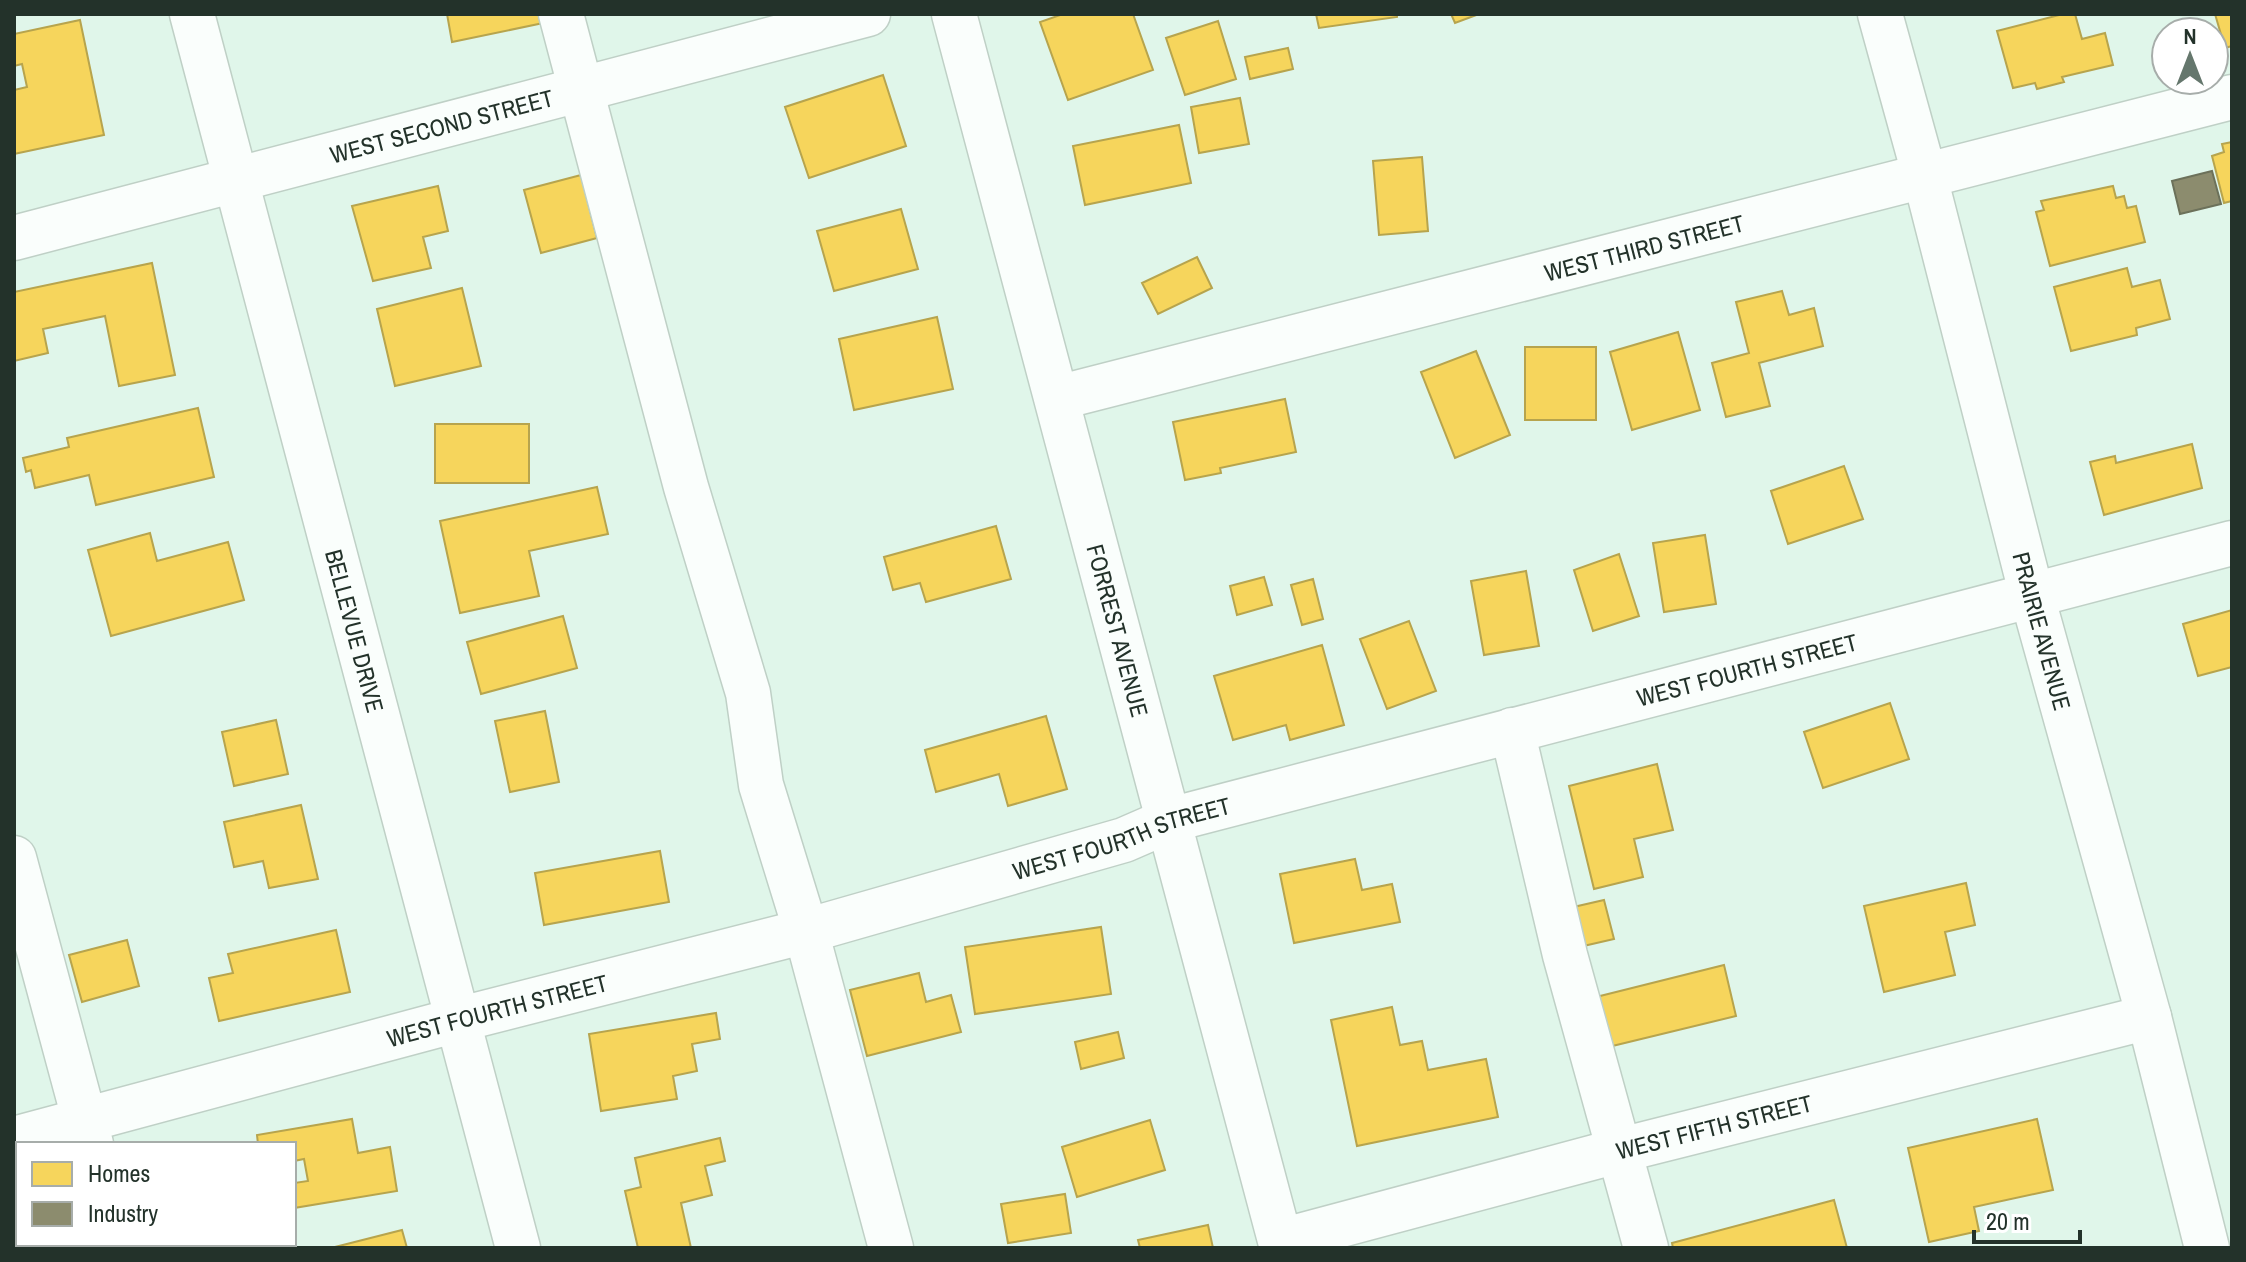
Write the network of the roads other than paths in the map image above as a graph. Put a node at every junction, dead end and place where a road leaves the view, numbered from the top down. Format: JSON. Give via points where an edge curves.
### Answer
{"nodes":[{"id":1,"x":192,"y":14,"type":"edge"},
{"id":2,"x":561,"y":14,"type":"edge"},
{"id":3,"x":868,"y":14,"type":"edge"},
{"id":4,"x":954,"y":14,"type":"edge"},
{"id":5,"x":1880,"y":14,"type":"edge"},
{"id":6,"x":581,"y":90,"type":"junction"},
{"id":7,"x":2232,"y":97,"type":"edge"},
{"id":8,"x":1925,"y":177,"type":"junction"},
{"id":9,"x":238,"y":180,"type":"junction"},
{"id":10,"x":14,"y":238,"type":"edge"},
{"id":11,"x":1057,"y":398,"type":"junction"},
{"id":12,"x":2232,"y":543,"type":"edge"},
{"id":13,"x":2032,"y":596,"type":"junction"},
{"id":14,"x":1512,"y":730,"type":"junction"},
{"id":15,"x":1170,"y":820,"type":"junction"},
{"id":16,"x":14,"y":858,"type":"edge"},
{"id":17,"x":806,"y":931,"type":"junction"},
{"id":18,"x":2149,"y":1017,"type":"junction"},
{"id":19,"x":457,"y":1020,"type":"junction"},
{"id":20,"x":88,"y":1132,"type":"edge"},
{"id":21,"x":14,"y":1139,"type":"edge"},
{"id":22,"x":1621,"y":1150,"type":"junction"},
{"id":23,"x":1282,"y":1245,"type":"edge"},
{"id":24,"x":518,"y":1248,"type":"edge"},
{"id":25,"x":891,"y":1248,"type":"edge"},
{"id":26,"x":1646,"y":1248,"type":"edge"},
{"id":27,"x":2207,"y":1248,"type":"edge"}],
"edges":[{"from":1,"to":9,"type":"street","name":"BELLEVUE DRIVE"},
{"from":2,"to":6,"type":"street"},
{"from":3,"to":6,"type":"street","name":"WEST SECOND STREET"},
{"from":4,"to":11,"type":"street","name":"FORREST AVENUE"},
{"from":5,"to":8,"type":"street","name":"PRAIRIE AVENUE"},
{"from":6,"to":9,"type":"street","name":"WEST SECOND STREET"},
{"from":6,"to":17,"type":"street","via":[[686,487],[748,693],[761,785]]},
{"from":7,"to":8,"type":"street","name":"WEST THIRD STREET"},
{"from":8,"to":11,"type":"street","name":"WEST THIRD STREET"},
{"from":8,"to":13,"type":"street","name":"PRAIRIE AVENUE"},
{"from":9,"to":10,"type":"street","name":"WEST SECOND STREET"},
{"from":9,"to":19,"type":"street","name":"BELLEVUE DRIVE"},
{"from":11,"to":15,"type":"street","name":"FORREST AVENUE"},
{"from":12,"to":13,"type":"street","name":"WEST FOURTH STREET"},
{"from":13,"to":14,"type":"street","name":"WEST FOURTH STREET"},
{"from":13,"to":18,"type":"street","name":"PRAIRIE AVENUE"},
{"from":14,"to":15,"type":"street","name":"WEST FOURTH STREET"},
{"from":14,"to":22,"type":"street","via":[[1565,955]]},
{"from":15,"to":17,"type":"street","name":"WEST FOURTH STREET","via":[[1124,840]]},
{"from":15,"to":23,"type":"street","name":"FORREST AVENUE"},
{"from":16,"to":20,"type":"street"},
{"from":17,"to":19,"type":"street","name":"WEST FOURTH STREET"},
{"from":17,"to":25,"type":"street"},
{"from":18,"to":22,"type":"street","name":"WEST FIFTH STREET"},
{"from":18,"to":27,"type":"street","name":"PRAIRIE AVENUE"},
{"from":19,"to":20,"type":"street","name":"WEST FOURTH STREET"},
{"from":19,"to":24,"type":"street","name":"BELLEVUE DRIVE"},
{"from":20,"to":21,"type":"street","name":"WEST FOURTH STREET"},
{"from":22,"to":23,"type":"street","name":"WEST FIFTH STREET"},
{"from":22,"to":26,"type":"street"}]}
